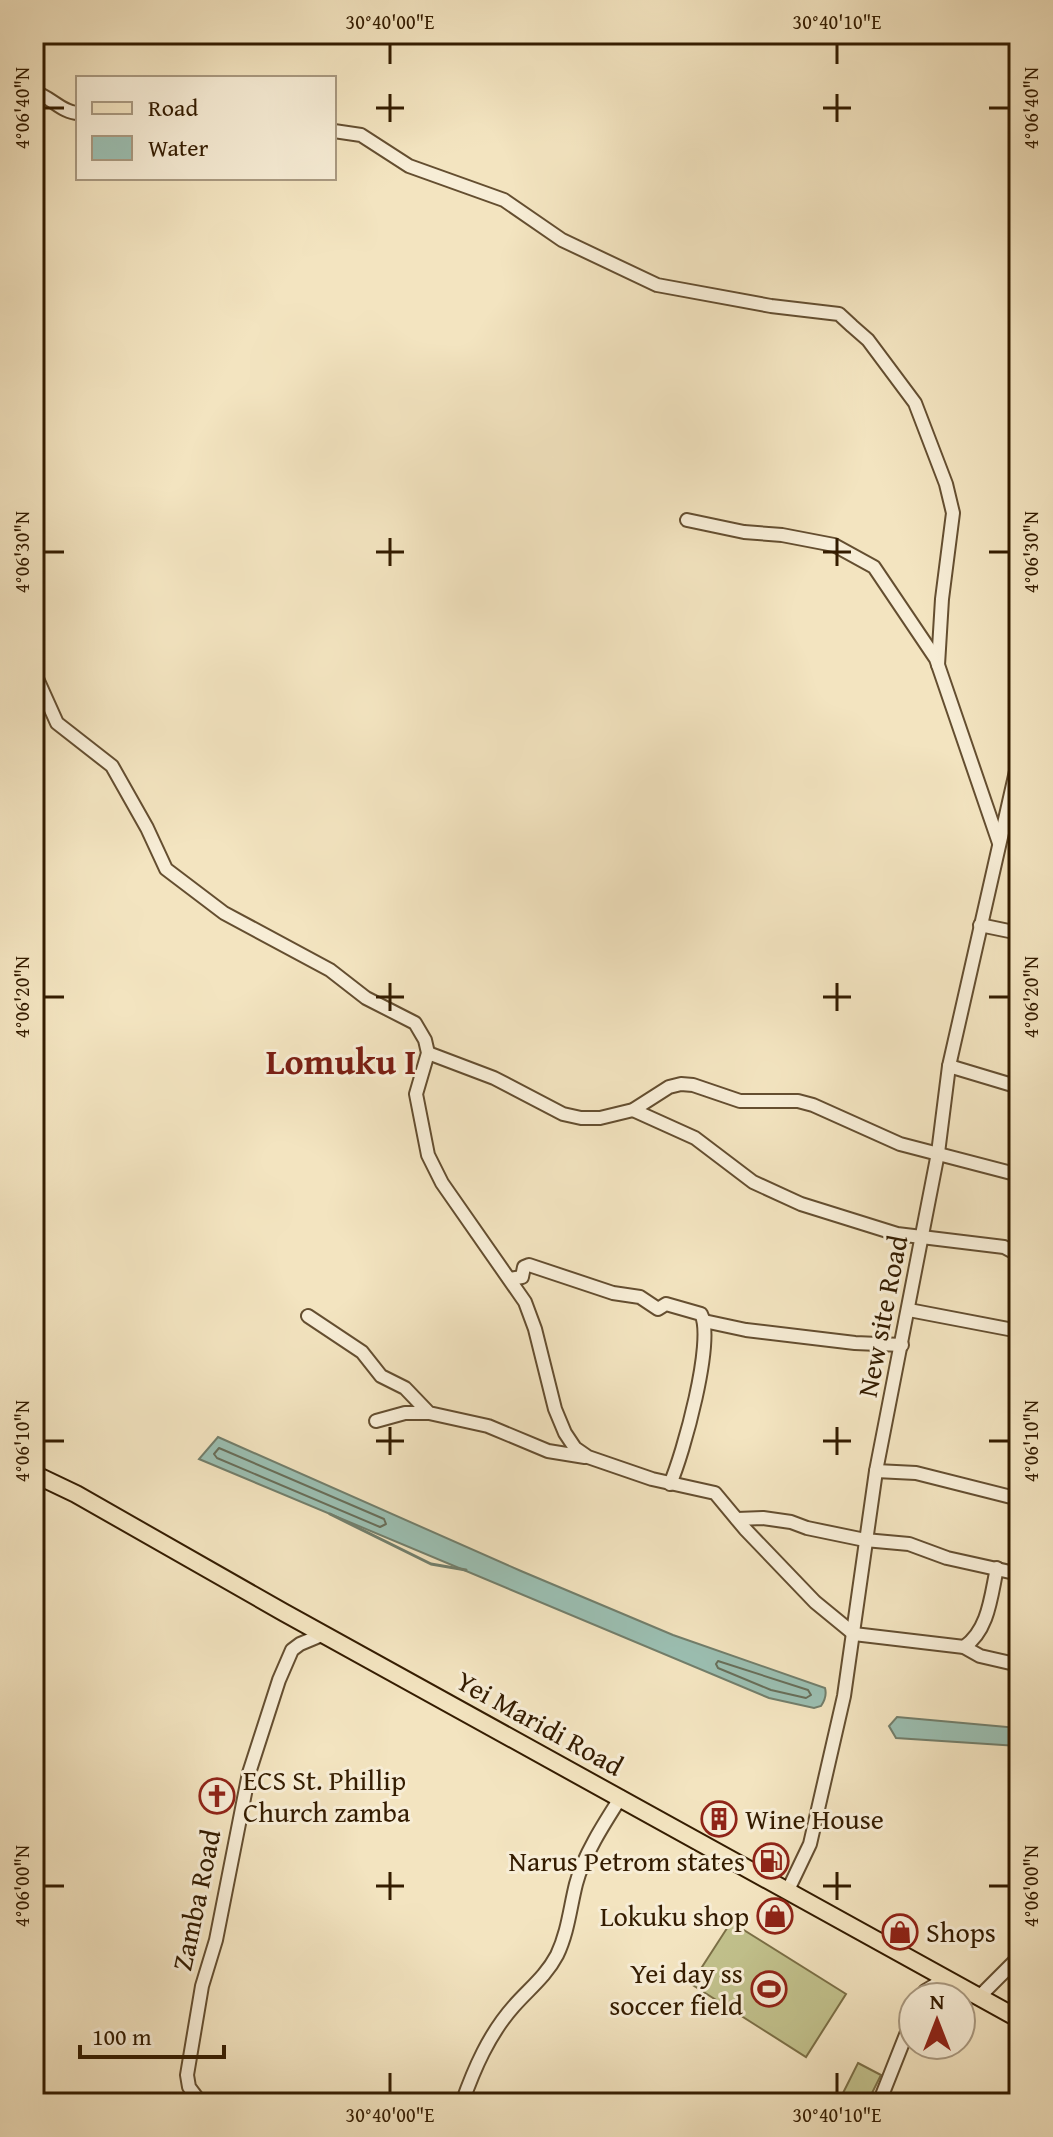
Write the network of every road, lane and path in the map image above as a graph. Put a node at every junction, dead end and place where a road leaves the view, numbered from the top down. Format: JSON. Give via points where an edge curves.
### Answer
{"nodes":[{"id":1,"x":34,"y":92,"type":"edge"},
{"id":2,"x":76,"y":113,"type":"edge"},
{"id":3,"x":336,"y":131,"type":"edge"},
{"id":4,"x":687,"y":520,"type":"dead end"},
{"id":5,"x":938,"y":665,"type":"junction"},
{"id":6,"x":34,"y":672,"type":"edge"},
{"id":7,"x":1019,"y":758,"type":"edge"},
{"id":8,"x":999,"y":843,"type":"junction"},
{"id":9,"x":980,"y":925,"type":"junction"},
{"id":10,"x":1019,"y":933,"type":"edge"},
{"id":11,"x":428,"y":1053,"type":"junction"},
{"id":12,"x":949,"y":1066,"type":"junction"},
{"id":13,"x":1019,"y":1087,"type":"edge"},
{"id":14,"x":633,"y":1110,"type":"junction"},
{"id":15,"x":938,"y":1153,"type":"junction"},
{"id":16,"x":1019,"y":1175,"type":"edge"},
{"id":17,"x":922,"y":1238,"type":"junction"},
{"id":18,"x":1019,"y":1255,"type":"edge"},
{"id":19,"x":510,"y":1279,"type":"junction"},
{"id":20,"x":909,"y":1310,"type":"junction"},
{"id":21,"x":308,"y":1316,"type":"dead end"},
{"id":22,"x":704,"y":1321,"type":"junction"},
{"id":23,"x":1019,"y":1331,"type":"edge"},
{"id":24,"x":902,"y":1345,"type":"junction"},
{"id":25,"x":429,"y":1413,"type":"junction"},
{"id":26,"x":376,"y":1421,"type":"dead end"},
{"id":27,"x":588,"y":1457,"type":"junction"},
{"id":28,"x":876,"y":1471,"type":"junction"},
{"id":29,"x":34,"y":1474,"type":"edge"},
{"id":30,"x":670,"y":1484,"type":"junction"},
{"id":31,"x":1019,"y":1499,"type":"edge"},
{"id":32,"x":737,"y":1519,"type":"junction"},
{"id":33,"x":865,"y":1540,"type":"junction"},
{"id":34,"x":997,"y":1568,"type":"junction"},
{"id":35,"x":1019,"y":1574,"type":"edge"},
{"id":36,"x":324,"y":1634,"type":"junction"},
{"id":37,"x":854,"y":1634,"type":"junction"},
{"id":38,"x":964,"y":1647,"type":"junction"},
{"id":39,"x":1019,"y":1665,"type":"edge"},
{"id":40,"x":621,"y":1797,"type":"junction"},
{"id":41,"x":788,"y":1890,"type":"junction"},
{"id":42,"x":1019,"y":1957,"type":"edge"},
{"id":43,"x":945,"y":1979,"type":"junction"},
{"id":44,"x":942,"y":1981,"type":"edge"},
{"id":45,"x":979,"y":1997,"type":"junction"},
{"id":46,"x":1019,"y":2019,"type":"edge"},
{"id":47,"x":897,"y":2057,"type":"edge"},
{"id":48,"x":201,"y":2103,"type":"edge"},
{"id":49,"x":462,"y":2103,"type":"edge"},
{"id":50,"x":879,"y":2103,"type":"edge"}],
"edges":[{"from":1,"to":2,"type":"street"},
{"from":3,"to":5,"type":"street","via":[[361,135],[409,166],[504,200],[562,240],[657,285],[839,314],[915,403],[946,484],[953,513]]},
{"from":4,"to":5,"type":"street","via":[[834,545],[874,567]]},
{"from":5,"to":8,"type":"street"},
{"from":6,"to":11,"type":"street","via":[[57,723],[112,766],[166,869],[224,913],[407,1017],[421,1032]]},
{"from":7,"to":8,"type":"street","name":"New site Road"},
{"from":8,"to":9,"type":"street","name":"New site Road"},
{"from":9,"to":10,"type":"street"},
{"from":9,"to":12,"type":"street","name":"New site Road"},
{"from":11,"to":14,"type":"street","via":[[494,1078],[563,1114],[600,1118]]},
{"from":11,"to":19,"type":"street","via":[[416,1094],[428,1155]]},
{"from":12,"to":13,"type":"street"},
{"from":12,"to":15,"type":"street","name":"New site Road"},
{"from":14,"to":15,"type":"street","via":[[669,1087],[693,1085],[740,1101],[813,1105],[880,1137]]},
{"from":14,"to":17,"type":"street","via":[[695,1138],[775,1194]]},
{"from":15,"to":16,"type":"street"},
{"from":15,"to":17,"type":"street","name":"New site Road"},
{"from":17,"to":18,"type":"street","via":[[1004,1247]]},
{"from":17,"to":20,"type":"street","name":"New site Road"},
{"from":19,"to":22,"type":"street","via":[[522,1277],[529,1265],[640,1297],[658,1309],[666,1304],[696,1312]]},
{"from":19,"to":27,"type":"street","via":[[535,1329],[565,1433]]},
{"from":20,"to":23,"type":"street"},
{"from":20,"to":24,"type":"street","name":"New site Road"},
{"from":21,"to":25,"type":"street","via":[[362,1352],[381,1376],[405,1388]]},
{"from":22,"to":24,"type":"street"},
{"from":22,"to":30,"type":"street","via":[[698,1386]]},
{"from":24,"to":28,"type":"street","name":"New site Road"},
{"from":25,"to":26,"type":"street"},
{"from":25,"to":27,"type":"street","via":[[488,1426],[548,1451]]},
{"from":27,"to":30,"type":"street"},
{"from":28,"to":31,"type":"street","via":[[936,1477]]},
{"from":28,"to":33,"type":"street","name":"New site Road"},
{"from":29,"to":36,"type":"main road","name":"Yei Maridi Road"},
{"from":30,"to":32,"type":"street","via":[[715,1493]]},
{"from":32,"to":33,"type":"street","via":[[791,1522]]},
{"from":32,"to":37,"type":"street","via":[[815,1602]]},
{"from":33,"to":34,"type":"street","via":[[909,1544]]},
{"from":33,"to":37,"type":"street","name":"New site Road"},
{"from":34,"to":35,"type":"street"},
{"from":34,"to":38,"type":"street","via":[[985,1620],[976,1639]]},
{"from":36,"to":40,"type":"main road","name":"Yei Maridi Road"},
{"from":36,"to":48,"type":"street","name":"Zamba Road","via":[[292,1650],[249,1773],[187,2075]]},
{"from":37,"to":38,"type":"street"},
{"from":37,"to":41,"type":"street","name":"New site Road","via":[[810,1844]]},
{"from":38,"to":39,"type":"street"},
{"from":40,"to":41,"type":"main road","name":"Yei Maridi Road"},
{"from":40,"to":49,"type":"street","via":[[577,1881],[557,1955],[499,2025]]},
{"from":41,"to":43,"type":"main road","name":"Yei Maridi Road"},
{"from":42,"to":45,"type":"street"},
{"from":43,"to":44,"type":"street"},
{"from":43,"to":45,"type":"main road","name":"Yei Maridi Road"},
{"from":45,"to":46,"type":"main road","name":"Yei Maridi Road"},
{"from":47,"to":50,"type":"street"}]}
